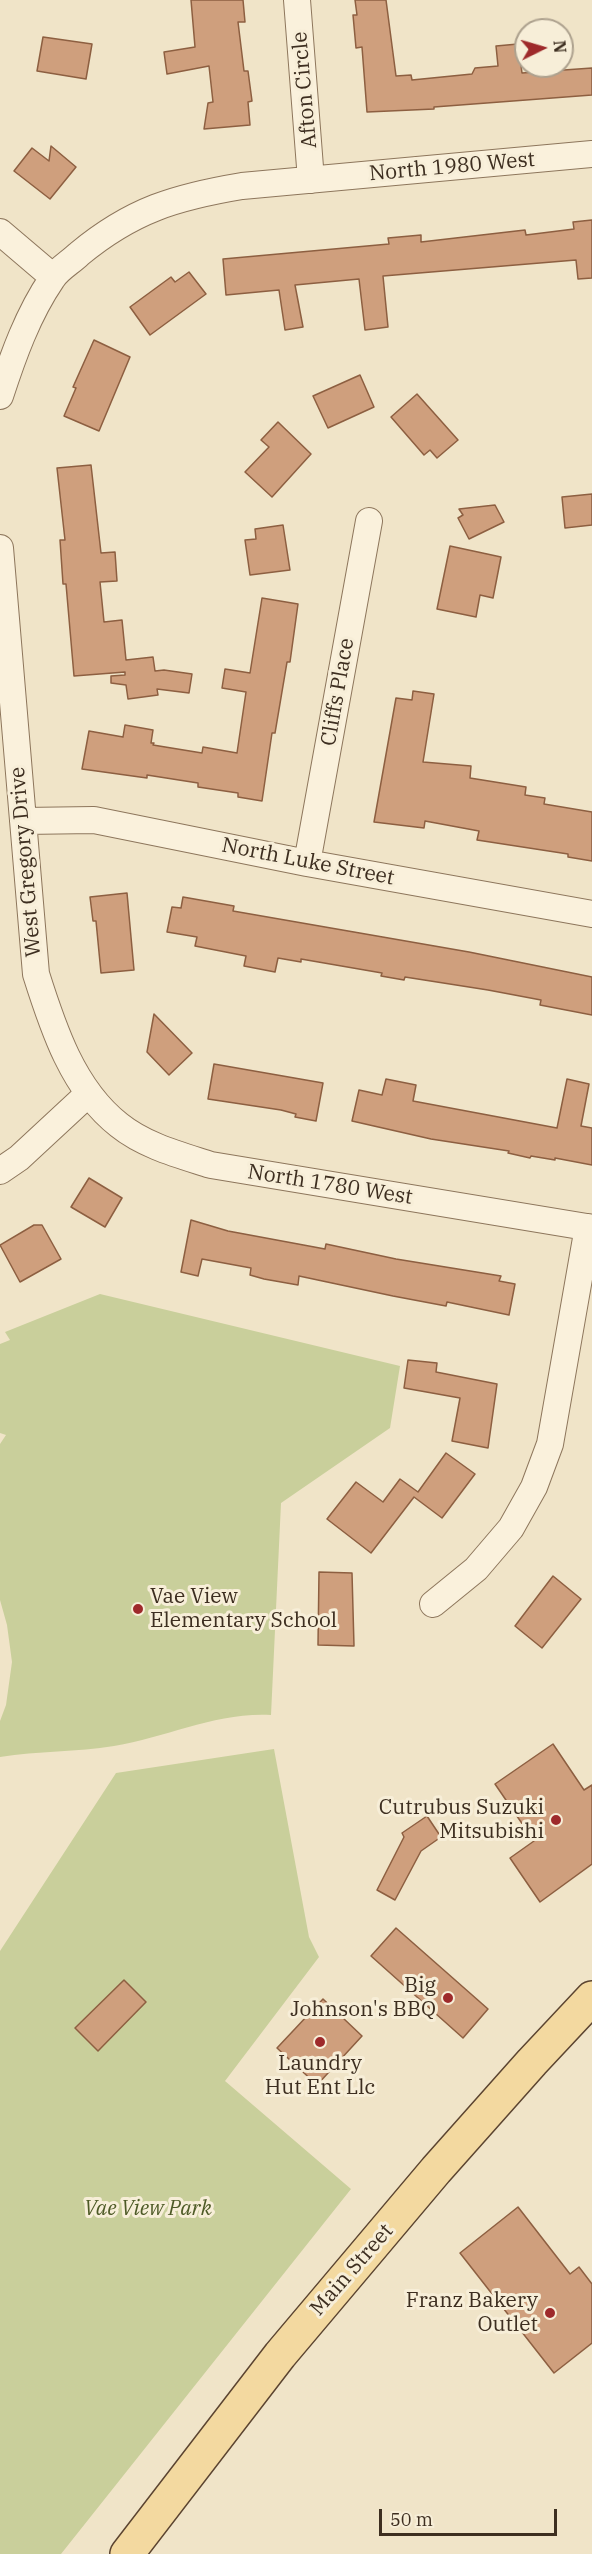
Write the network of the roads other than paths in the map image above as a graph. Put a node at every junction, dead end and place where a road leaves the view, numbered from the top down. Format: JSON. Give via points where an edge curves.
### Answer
{"nodes":[{"id":1,"x":297,"y":0,"type":"edge"},
{"id":2,"x":592,"y":154,"type":"edge"},
{"id":3,"x":311,"y":180,"type":"junction"},
{"id":4,"x":0,"y":232,"type":"edge"},
{"id":5,"x":53,"y":277,"type":"junction"},
{"id":6,"x":0,"y":396,"type":"edge"},
{"id":7,"x":369,"y":521,"type":"dead end"},
{"id":8,"x":0,"y":548,"type":"edge"},
{"id":9,"x":23,"y":821,"type":"junction"},
{"id":10,"x":307,"y":863,"type":"junction"},
{"id":11,"x":592,"y":914,"type":"edge"},
{"id":12,"x":88,"y":1094,"type":"junction"},
{"id":13,"x":0,"y":1171,"type":"edge"},
{"id":14,"x":590,"y":1227,"type":"edge"},
{"id":15,"x":434,"y":1604,"type":"dead end"},
{"id":16,"x":592,"y":1998,"type":"edge"},
{"id":17,"x":128,"y":2554,"type":"edge"}],
"edges":[{"from":1,"to":3,"type":"street","name":"Afton Circle"},
{"from":2,"to":3,"type":"street","name":"North 1980 West"},
{"from":3,"to":5,"type":"street","name":"North 1980 West","via":[[192,194],[144,211],[96,241]]},
{"from":4,"to":5,"type":"street"},
{"from":5,"to":6,"type":"street","via":[[16,345]]},
{"from":7,"to":10,"type":"street","name":"Cliffs Place"},
{"from":8,"to":9,"type":"street","name":"West Gregory Drive"},
{"from":9,"to":10,"type":"street","name":"North Luke Street","via":[[94,820]]},
{"from":9,"to":12,"type":"street","name":"West Gregory Drive","via":[[36,974],[53,1026]]},
{"from":10,"to":11,"type":"street","name":"North Luke Street"},
{"from":12,"to":13,"type":"street"},
{"from":12,"to":14,"type":"street","name":"North 1780 West","via":[[119,1125],[163,1150],[211,1165]]},
{"from":14,"to":15,"type":"street","via":[[549,1444],[534,1487],[511,1528],[476,1569]]},
{"from":16,"to":17,"type":"main road","name":"Main Street","via":[[436,2170],[280,2355]]}]}
